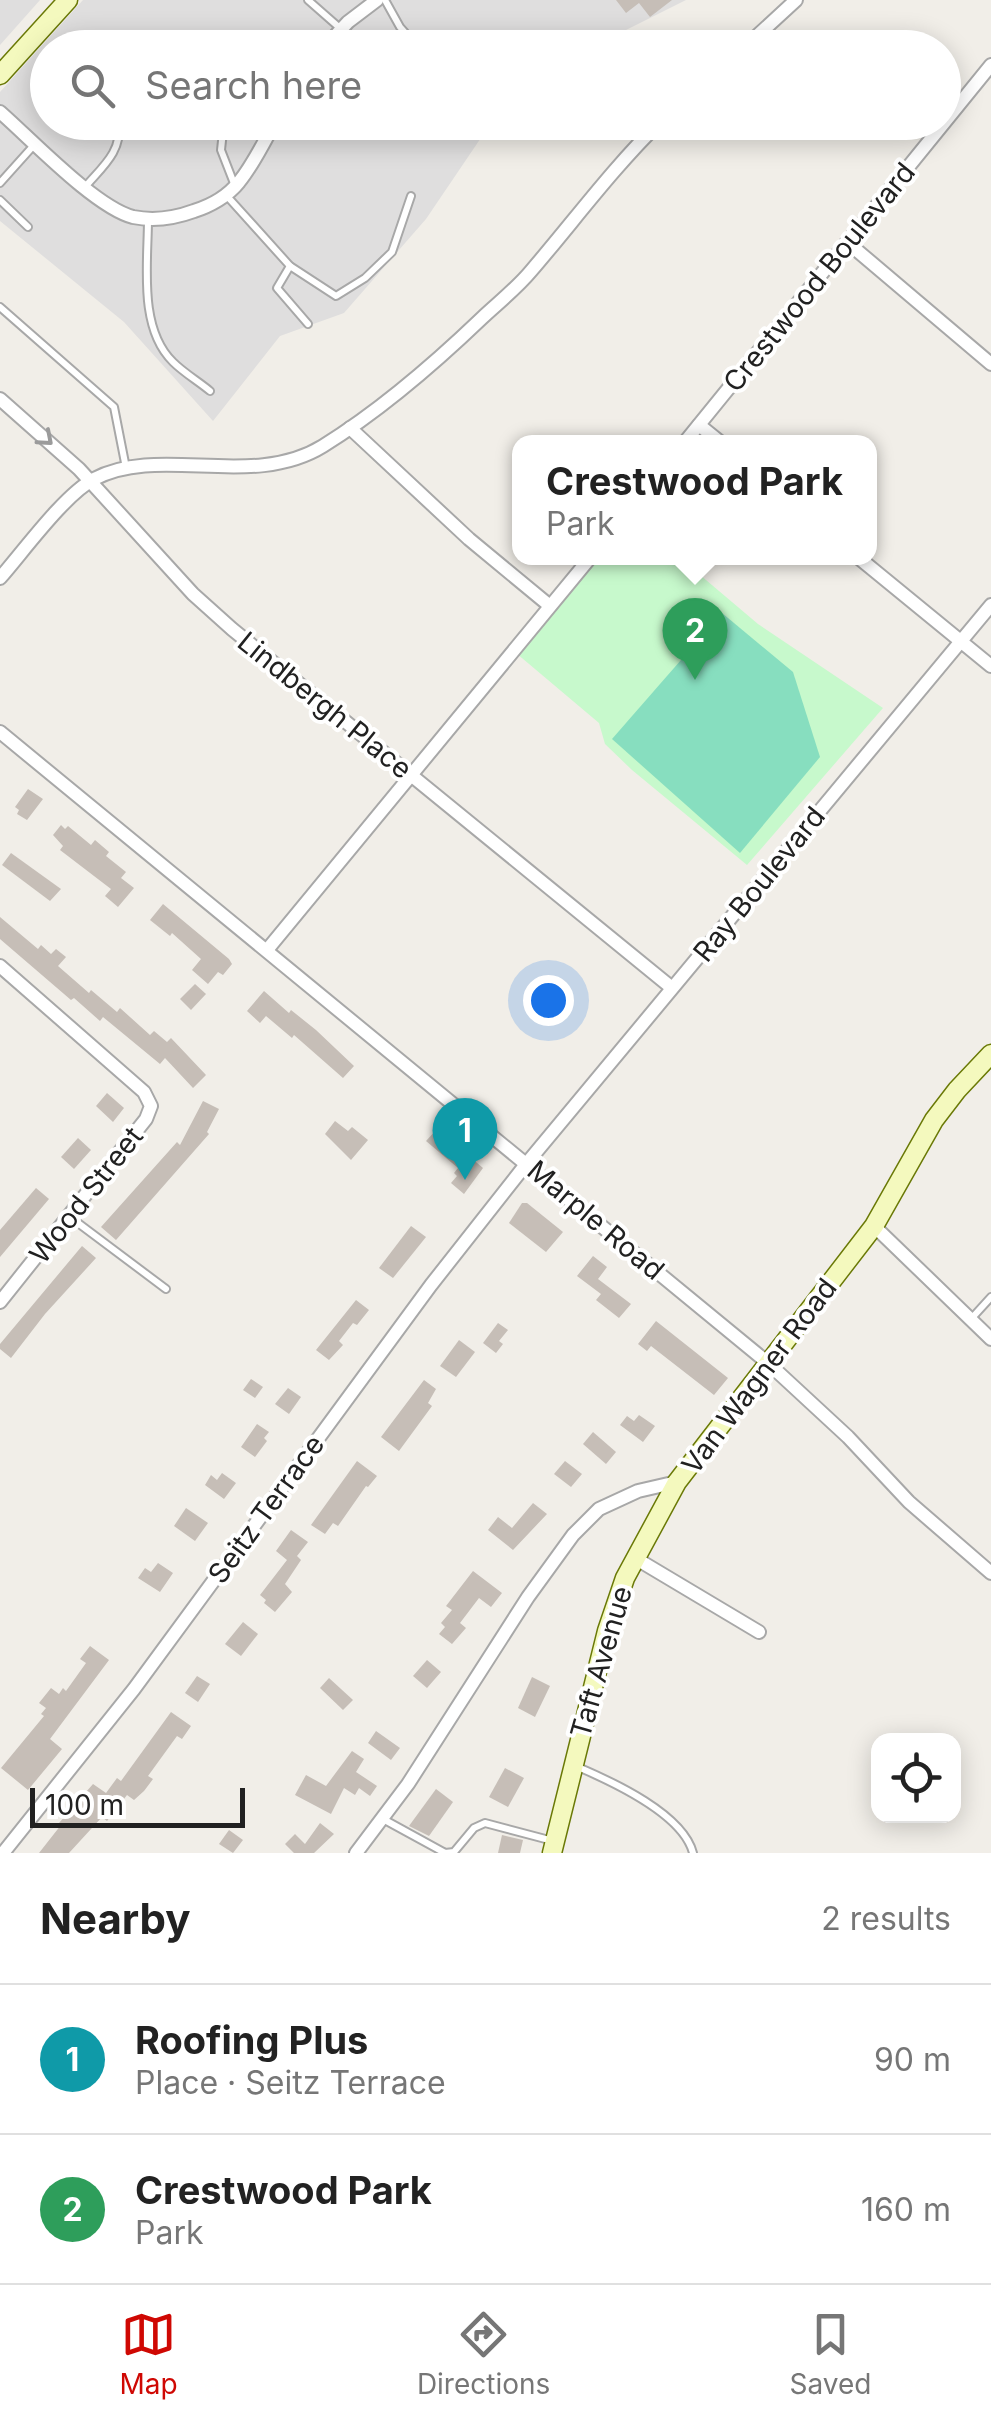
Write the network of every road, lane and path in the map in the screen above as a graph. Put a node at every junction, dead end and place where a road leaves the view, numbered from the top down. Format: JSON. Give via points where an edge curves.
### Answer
{"nodes":[{"id":1,"x":68,"y":0,"type":"edge"},
{"id":2,"x":308,"y":0,"type":"edge"},
{"id":3,"x":381,"y":0,"type":"edge"},
{"id":4,"x":796,"y":0,"type":"edge"},
{"id":5,"x":341,"y":29,"type":"joint"},
{"id":6,"x":41,"y":30,"type":"edge"},
{"id":7,"x":403,"y":30,"type":"edge"},
{"id":8,"x":764,"y":30,"type":"edge"},
{"id":9,"x":30,"y":42,"type":"edge"},
{"id":10,"x":990,"y":68,"type":"edge"},
{"id":11,"x":0,"y":75,"type":"edge"},
{"id":12,"x":961,"y":103,"type":"edge"},
{"id":13,"x":0,"y":112,"type":"edge"},
{"id":14,"x":30,"y":138,"type":"edge"},
{"id":15,"x":33,"y":140,"type":"edge"},
{"id":16,"x":120,"y":140,"type":"edge"},
{"id":17,"x":221,"y":140,"type":"edge"},
{"id":18,"x":263,"y":140,"type":"edge"},
{"id":19,"x":643,"y":140,"type":"edge"},
{"id":20,"x":931,"y":140,"type":"edge"},
{"id":21,"x":36,"y":143,"type":"junction"},
{"id":22,"x":0,"y":183,"type":"edge"},
{"id":23,"x":85,"y":187,"type":"junction"},
{"id":24,"x":230,"y":190,"type":"junction"},
{"id":25,"x":411,"y":196,"type":"dead end"},
{"id":26,"x":0,"y":200,"type":"edge"},
{"id":27,"x":148,"y":218,"type":"junction"},
{"id":28,"x":28,"y":227,"type":"dead end"},
{"id":29,"x":847,"y":242,"type":"junction"},
{"id":30,"x":290,"y":266,"type":"junction"},
{"id":31,"x":0,"y":307,"type":"edge"},
{"id":32,"x":308,"y":324,"type":"dead end"},
{"id":33,"x":991,"y":364,"type":"edge"},
{"id":34,"x":210,"y":391,"type":"dead end"},
{"id":35,"x":0,"y":399,"type":"edge"},
{"id":36,"x":699,"y":425,"type":"junction"},
{"id":37,"x":350,"y":428,"type":"junction"},
{"id":38,"x":691,"y":435,"type":"edge"},
{"id":39,"x":711,"y":435,"type":"edge"},
{"id":40,"x":126,"y":469,"type":"junction"},
{"id":41,"x":90,"y":481,"type":"junction"},
{"id":42,"x":584,"y":565,"type":"edge"},
{"id":43,"x":868,"y":565,"type":"edge"},
{"id":44,"x":0,"y":578,"type":"edge"},
{"id":45,"x":991,"y":604,"type":"edge"},
{"id":46,"x":550,"y":606,"type":"junction"},
{"id":47,"x":960,"y":641,"type":"junction"},
{"id":48,"x":991,"y":666,"type":"edge"},
{"id":49,"x":0,"y":732,"type":"edge"},
{"id":50,"x":411,"y":775,"type":"junction"},
{"id":51,"x":267,"y":950,"type":"junction"},
{"id":52,"x":0,"y":966,"type":"edge"},
{"id":53,"x":672,"y":988,"type":"junction"},
{"id":54,"x":991,"y":1054,"type":"edge"},
{"id":55,"x":527,"y":1164,"type":"junction"},
{"id":56,"x":69,"y":1216,"type":"junction"},
{"id":57,"x":874,"y":1226,"type":"junction"},
{"id":58,"x":166,"y":1289,"type":"dead end"},
{"id":59,"x":991,"y":1298,"type":"edge"},
{"id":60,"x":0,"y":1302,"type":"edge"},
{"id":61,"x":970,"y":1320,"type":"junction"},
{"id":62,"x":991,"y":1339,"type":"edge"},
{"id":63,"x":768,"y":1364,"type":"junction"},
{"id":64,"x":677,"y":1482,"type":"junction"},
{"id":65,"x":634,"y":1558,"type":"junction"},
{"id":66,"x":991,"y":1573,"type":"edge"},
{"id":67,"x":759,"y":1632,"type":"dead end"},
{"id":68,"x":572,"y":1765,"type":"junction"},
{"id":69,"x":384,"y":1819,"type":"junction"},
{"id":70,"x":553,"y":1847,"type":"edge"},
{"id":71,"x":3,"y":1853,"type":"edge"},
{"id":72,"x":356,"y":1853,"type":"edge"},
{"id":73,"x":454,"y":1853,"type":"edge"},
{"id":74,"x":693,"y":1853,"type":"edge"}],
"edges":[{"from":1,"to":6,"type":"street"},
{"from":2,"to":5,"type":"lane"},
{"from":3,"to":5,"type":"street"},
{"from":3,"to":7,"type":"lane"},
{"from":4,"to":8,"type":"street"},
{"from":9,"to":11,"type":"street"},
{"from":10,"to":12,"type":"street","name":"Crestwood Boulevard"},
{"from":13,"to":14,"type":"street"},
{"from":15,"to":21,"type":"street"},
{"from":16,"to":23,"type":"lane"},
{"from":17,"to":24,"type":"lane"},
{"from":18,"to":24,"type":"street"},
{"from":19,"to":37,"type":"street","via":[[529,274]]},
{"from":20,"to":29,"type":"street","name":"Crestwood Boulevard"},
{"from":21,"to":22,"type":"lane"},
{"from":21,"to":23,"type":"street"},
{"from":23,"to":27,"type":"street","via":[[118,211]]},
{"from":24,"to":27,"type":"street","via":[[181,216]]},
{"from":24,"to":30,"type":"lane"},
{"from":25,"to":30,"type":"lane","via":[[392,252],[336,296]]},
{"from":26,"to":28,"type":"lane"},
{"from":27,"to":34,"type":"lane","via":[[148,298],[155,329],[170,360]]},
{"from":29,"to":33,"type":"street"},
{"from":29,"to":36,"type":"street","name":"Crestwood Boulevard"},
{"from":30,"to":32,"type":"lane","via":[[278,288]]},
{"from":31,"to":40,"type":"lane","via":[[114,407]]},
{"from":35,"to":41,"type":"street","name":"Lindbergh Place","one_way":true},
{"from":36,"to":38,"type":"street","name":"Crestwood Boulevard"},
{"from":36,"to":39,"type":"street"},
{"from":37,"to":40,"type":"street","via":[[318,450],[268,466]]},
{"from":37,"to":46,"type":"street"},
{"from":40,"to":41,"type":"street"},
{"from":41,"to":44,"type":"street"},
{"from":41,"to":50,"type":"street","name":"Lindbergh Place","via":[[193,594]]},
{"from":42,"to":46,"type":"street"},
{"from":43,"to":47,"type":"street"},
{"from":45,"to":47,"type":"street","name":"Ray Boulevard"},
{"from":46,"to":50,"type":"street"},
{"from":47,"to":48,"type":"street"},
{"from":47,"to":53,"type":"street","name":"Ray Boulevard"},
{"from":49,"to":51,"type":"street","name":"Marple Road"},
{"from":50,"to":51,"type":"street"},
{"from":50,"to":53,"type":"street","name":"Lindbergh Place"},
{"from":51,"to":55,"type":"street","name":"Marple Road"},
{"from":52,"to":56,"type":"street","name":"Wood Street","via":[[144,1092],[151,1106]]},
{"from":53,"to":55,"type":"street","name":"Ray Boulevard"},
{"from":54,"to":57,"type":"street","name":"Van Wagner Road","via":[[934,1120]]},
{"from":55,"to":63,"type":"street","name":"Marple Road"},
{"from":55,"to":71,"type":"street","name":"Seitz Terrace","via":[[134,1690]]},
{"from":56,"to":58,"type":"lane"},
{"from":56,"to":60,"type":"street","name":"Wood Street"},
{"from":57,"to":61,"type":"street"},
{"from":57,"to":63,"type":"street","name":"Van Wagner Road"},
{"from":59,"to":61,"type":"lane"},
{"from":61,"to":62,"type":"street"},
{"from":63,"to":64,"type":"street","name":"Van Wagner Road"},
{"from":63,"to":66,"type":"street","name":"Marple Road"},
{"from":64,"to":65,"type":"street","name":"Taft Avenue"},
{"from":64,"to":69,"type":"street","name":"Van Wagner Road","via":[[599,1509],[573,1535]]},
{"from":65,"to":67,"type":"street"},
{"from":65,"to":68,"type":"street","name":"Taft Avenue","via":[[607,1630]]},
{"from":68,"to":70,"type":"street","name":"Taft Avenue"},
{"from":68,"to":74,"type":"lane","via":[[664,1814]]},
{"from":69,"to":72,"type":"street","name":"Van Wagner Road"},
{"from":69,"to":73,"type":"lane"},
{"from":70,"to":73,"type":"lane","via":[[486,1823]]}]}
